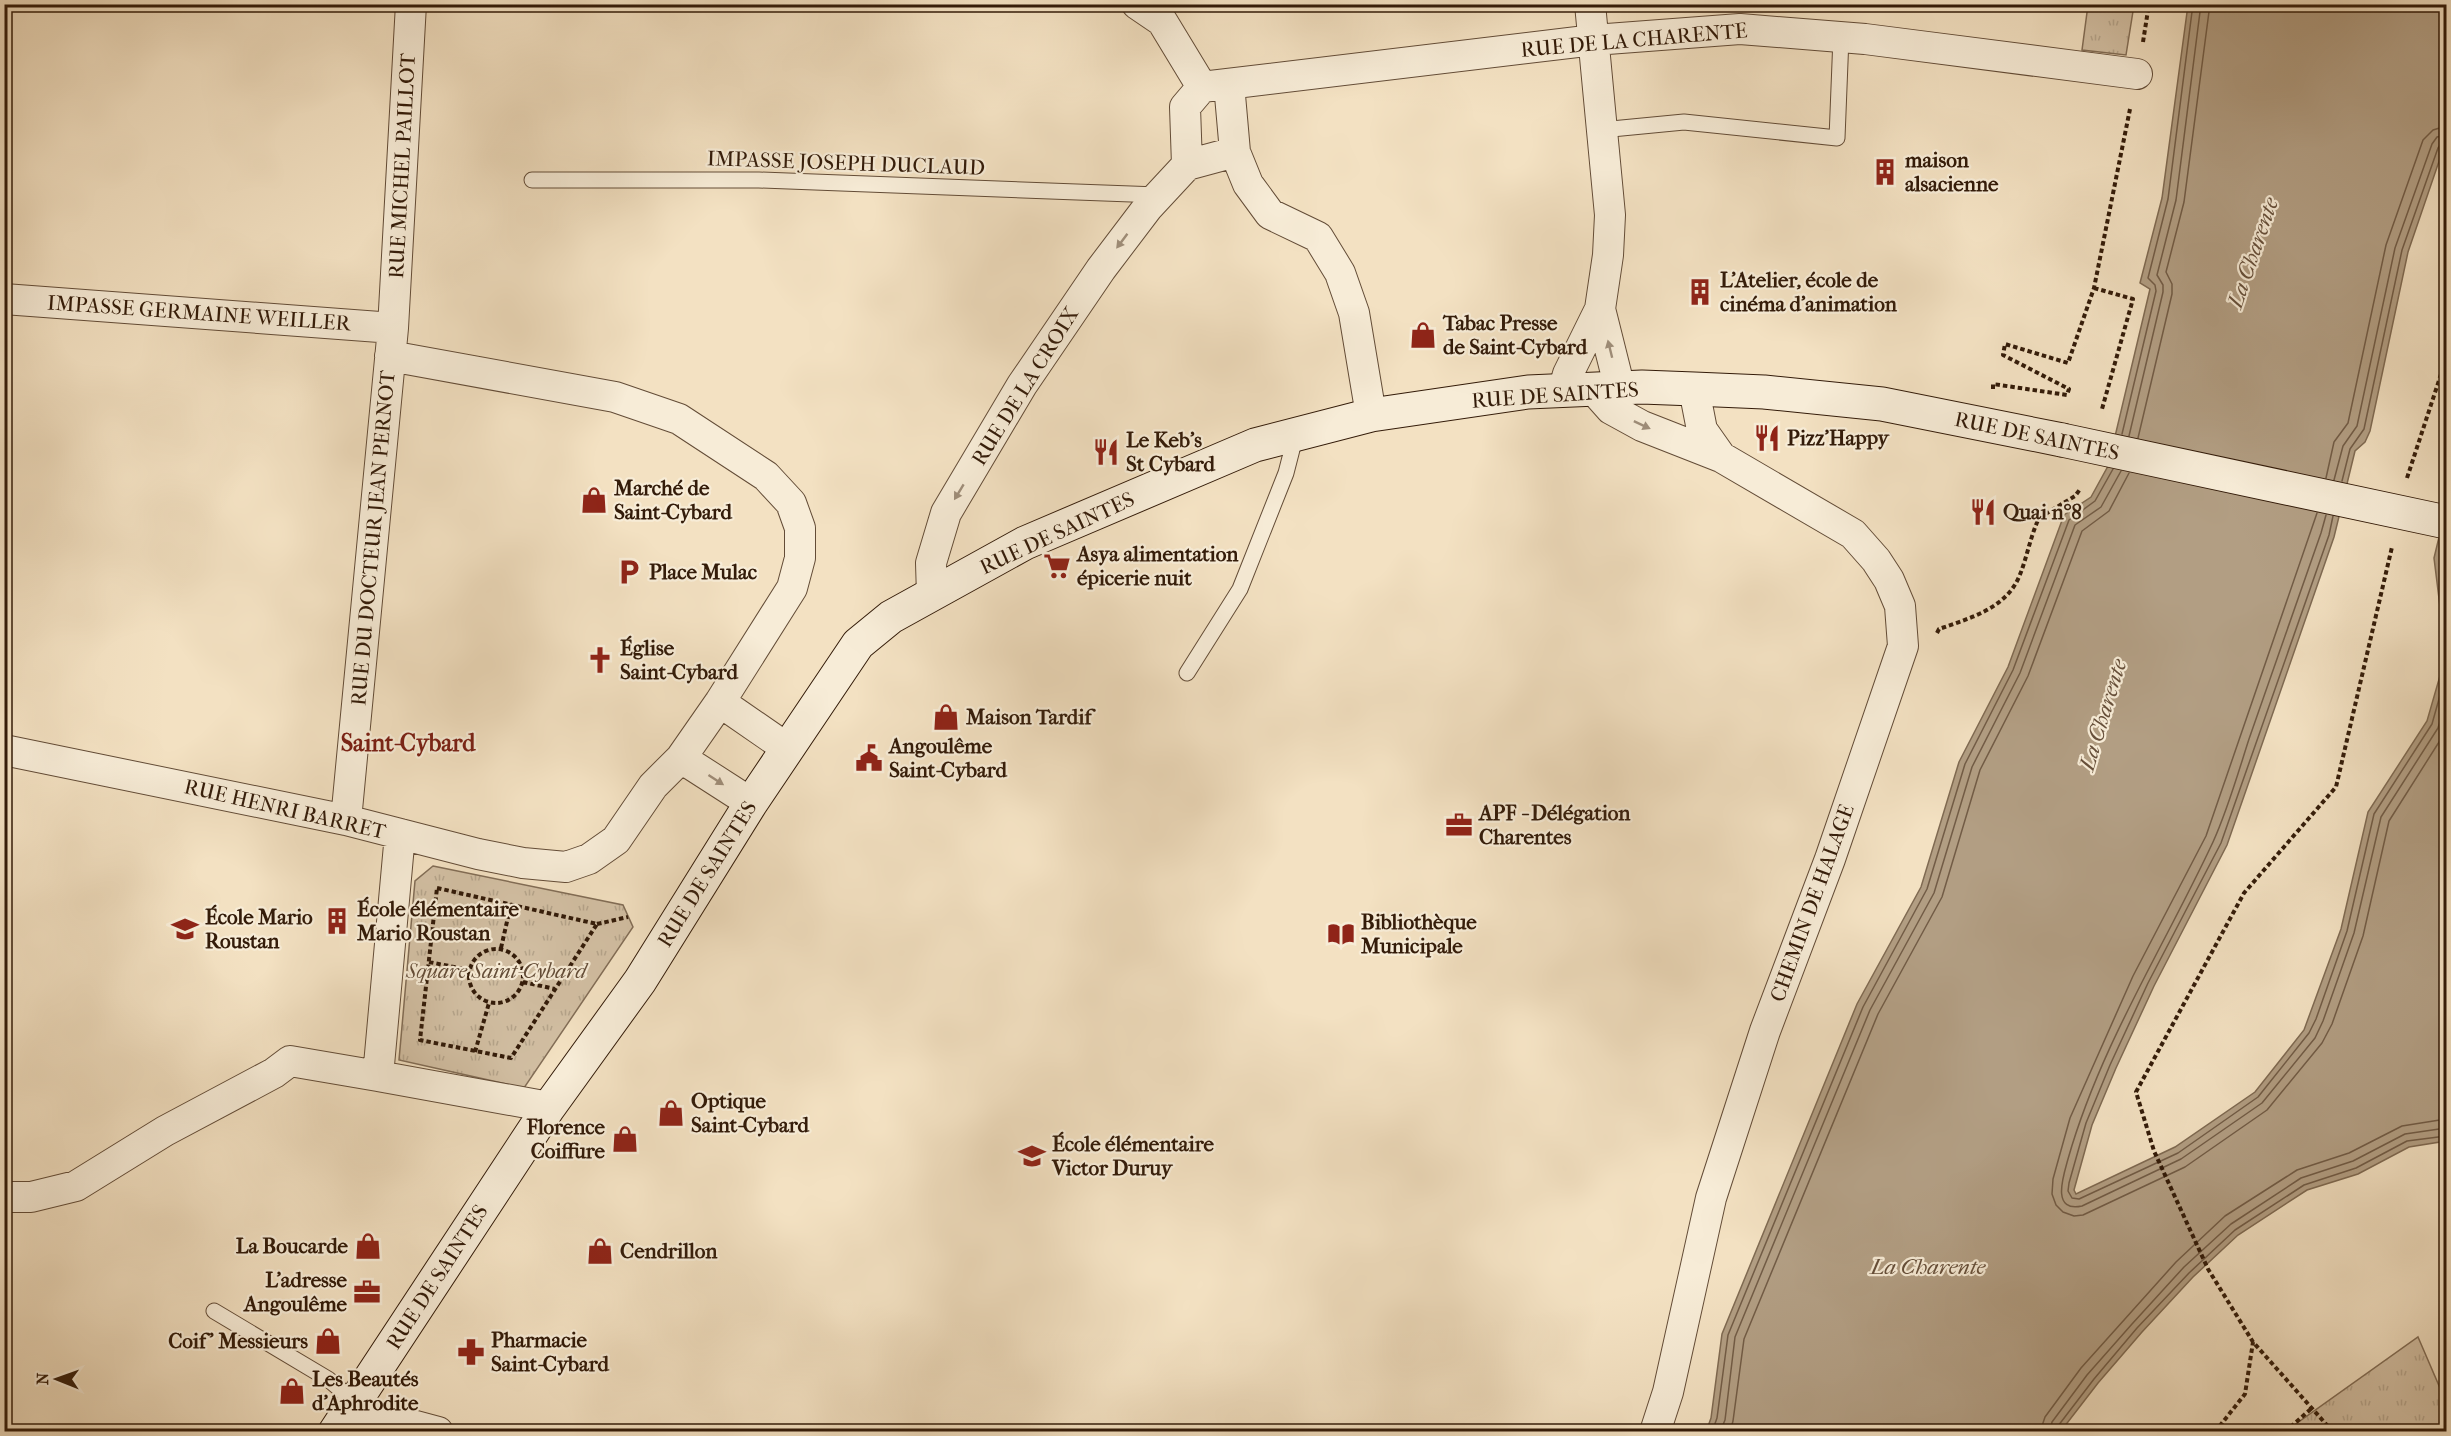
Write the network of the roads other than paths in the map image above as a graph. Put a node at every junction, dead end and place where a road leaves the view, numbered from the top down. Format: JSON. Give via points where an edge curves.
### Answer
{"nodes":[{"id":1,"x":411,"y":4,"type":"edge"},
{"id":2,"x":1137,"y":4,"type":"edge"},
{"id":3,"x":1590,"y":4,"type":"edge"},
{"id":4,"x":1841,"y":37,"type":"junction"},
{"id":5,"x":1594,"y":40,"type":"junction"},
{"id":6,"x":2137,"y":74,"type":"road end"},
{"id":7,"x":1215,"y":85,"type":"junction"},
{"id":8,"x":1601,"y":130,"type":"junction"},
{"id":9,"x":1235,"y":152,"type":"junction"},
{"id":10,"x":1187,"y":165,"type":"junction"},
{"id":11,"x":532,"y":180,"type":"dead end"},
{"id":12,"x":1158,"y":195,"type":"junction"},
{"id":13,"x":4,"y":299,"type":"edge"},
{"id":14,"x":1600,"y":309,"type":"junction"},
{"id":15,"x":391,"y":342,"type":"junction"},
{"id":16,"x":1695,"y":389,"type":"junction"},
{"id":17,"x":1608,"y":390,"type":"junction"},
{"id":18,"x":1563,"y":391,"type":"junction"},
{"id":19,"x":1371,"y":415,"type":"junction"},
{"id":20,"x":1296,"y":434,"type":"junction"},
{"id":21,"x":1721,"y":457,"type":"junction"},
{"id":22,"x":2446,"y":522,"type":"edge"},
{"id":23,"x":932,"y":595,"type":"junction"},
{"id":24,"x":1187,"y":673,"type":"dead end"},
{"id":25,"x":720,"y":702,"type":"junction"},
{"id":26,"x":788,"y":749,"type":"junction"},
{"id":27,"x":4,"y":750,"type":"edge"},
{"id":28,"x":681,"y":758,"type":"junction"},
{"id":29,"x":752,"y":803,"type":"junction"},
{"id":30,"x":346,"y":820,"type":"junction"},
{"id":31,"x":400,"y":834,"type":"junction"},
{"id":32,"x":566,"y":867,"type":"joint"},
{"id":33,"x":378,"y":1076,"type":"junction"},
{"id":34,"x":549,"y":1107,"type":"junction"},
{"id":35,"x":4,"y":1197,"type":"edge"},
{"id":36,"x":214,"y":1311,"type":"dead end"},
{"id":37,"x":355,"y":1402,"type":"junction"},
{"id":38,"x":335,"y":1431,"type":"edge"},
{"id":39,"x":438,"y":1431,"type":"edge"},
{"id":40,"x":1655,"y":1431,"type":"edge"}],
"edges":[{"from":1,"to":15,"type":"street","name":"RUE MICHEL PAILLOT"},
{"from":2,"to":7,"type":"street","via":[[1162,21]]},
{"from":3,"to":5,"type":"street"},
{"from":4,"to":5,"type":"street","name":"RUE DE LA CHARENTE","via":[[1740,29]]},
{"from":4,"to":6,"type":"street","name":"RUE DE LA CHARENTE"},
{"from":4,"to":8,"type":"lane","via":[[1837,138],[1684,122]]},
{"from":5,"to":7,"type":"street","name":"RUE DE LA CHARENTE"},
{"from":5,"to":8,"type":"street"},
{"from":7,"to":9,"type":"street"},
{"from":7,"to":10,"type":"street","via":[[1185,107]]},
{"from":8,"to":14,"type":"street","via":[[1610,215]]},
{"from":9,"to":10,"type":"street"},
{"from":9,"to":19,"type":"street","via":[[1248,184],[1270,214],[1318,237],[1340,273],[1354,313]]},
{"from":10,"to":12,"type":"street","name":"RUE DE LA CROIX"},
{"from":11,"to":12,"type":"lane","name":"IMPASSE JOSEPH DUCLAUD","via":[[759,180]]},
{"from":12,"to":23,"type":"street","name":"RUE DE LA CROIX","one_way":true,"via":[[1101,269],[1022,385],[946,513],[930,563]]},
{"from":13,"to":15,"type":"street","name":"IMPASSE GERMAINE WEILLER"},
{"from":17,"to":14,"type":"street","one_way":true},
{"from":14,"to":18,"type":"street"},
{"from":15,"to":25,"type":"street","name":"IMPASSE GERMAINE WEILLER","via":[[615,397],[679,419],[766,476],[791,503],[800,528],[800,558],[792,588]]},
{"from":15,"to":30,"type":"street","name":"RUE DU DOCTEUR JEAN PERNOT"},
{"from":16,"to":17,"type":"main road","name":"RUE DE SAINTES"},
{"from":16,"to":21,"type":"street","name":"CHEMIN DE HALAGE","via":[[1702,430]]},
{"from":16,"to":22,"type":"main road","name":"RUE DE SAINTES","bridge":true,"via":[[1881,404]]},
{"from":17,"to":18,"type":"main road","name":"RUE DE SAINTES"},
{"from":17,"to":21,"type":"street","name":"CHEMIN DE HALAGE","one_way":true,"via":[[1611,409],[1642,426]]},
{"from":18,"to":19,"type":"main road","name":"RUE DE SAINTES","via":[[1528,392]]},
{"from":19,"to":20,"type":"main road","name":"RUE DE SAINTES"},
{"from":20,"to":23,"type":"main road","name":"RUE DE SAINTES","via":[[1255,446],[1024,543]]},
{"from":20,"to":24,"type":"lane","via":[[1286,472],[1240,589]]},
{"from":21,"to":40,"type":"street","name":"CHEMIN DE HALAGE","via":[[1853,534],[1889,580],[1900,606],[1903,645],[1830,859],[1765,1031],[1711,1198],[1668,1392]]},
{"from":23,"to":26,"type":"main road","name":"RUE DE SAINTES","via":[[891,617],[858,644]]},
{"from":25,"to":26,"type":"street"},
{"from":25,"to":28,"type":"street","name":"IMPASSE GERMAINE WEILLER"},
{"from":26,"to":29,"type":"main road","name":"RUE DE SAINTES"},
{"from":27,"to":30,"type":"street","name":"RUE HENRI BARRET"},
{"from":28,"to":29,"type":"street","one_way":true},
{"from":28,"to":32,"type":"street","name":"IMPASSE GERMAINE WEILLER","via":[[653,786],[616,840],[589,859]]},
{"from":29,"to":34,"type":"main road","name":"RUE DE SAINTES","via":[[640,981]]},
{"from":30,"to":31,"type":"street","name":"RUE HENRI BARRET"},
{"from":31,"to":32,"type":"street","name":"RUE HENRI BARRET","via":[[523,863]]},
{"from":31,"to":33,"type":"street"},
{"from":33,"to":34,"type":"street"},
{"from":33,"to":35,"type":"street","via":[[290,1061],[76,1186],[31,1197]]},
{"from":34,"to":37,"type":"main road","name":"RUE DE SAINTES"},
{"from":36,"to":37,"type":"lane","via":[[328,1379]]},
{"from":37,"to":38,"type":"main road","name":"RUE DE SAINTES"},
{"from":37,"to":39,"type":"street","via":[[371,1414]]}]}
